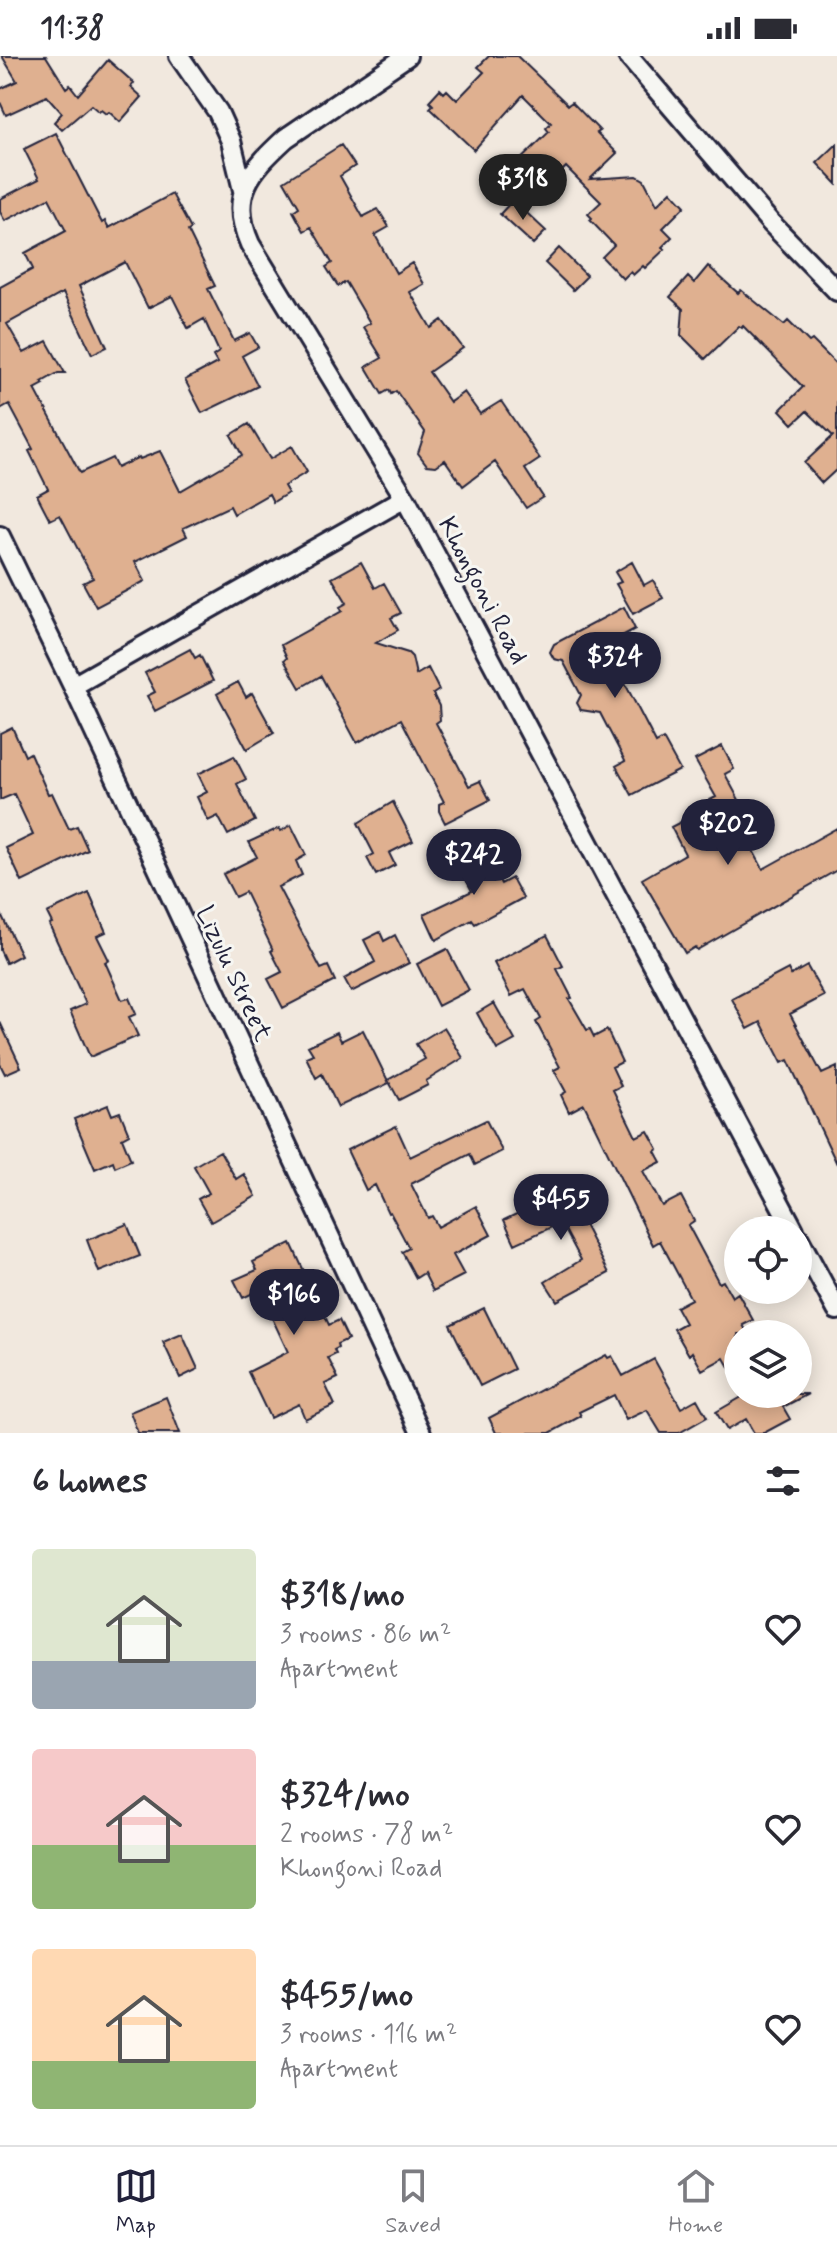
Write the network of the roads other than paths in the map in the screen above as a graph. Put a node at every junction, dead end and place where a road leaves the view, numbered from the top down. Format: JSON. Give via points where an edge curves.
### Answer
{"nodes":[{"id":1,"x":179,"y":56,"type":"edge"},
{"id":2,"x":407,"y":56,"type":"edge"},
{"id":3,"x":628,"y":56,"type":"edge"},
{"id":4,"x":243,"y":190,"type":"junction"},
{"id":5,"x":837,"y":291,"type":"edge"},
{"id":6,"x":405,"y":498,"type":"junction"},
{"id":7,"x":0,"y":536,"type":"edge"},
{"id":8,"x":73,"y":686,"type":"junction"},
{"id":9,"x":787,"y":1216,"type":"edge"},
{"id":10,"x":812,"y":1263,"type":"edge"},
{"id":11,"x":837,"y":1310,"type":"edge"},
{"id":12,"x":421,"y":1433,"type":"edge"}],
"edges":[{"from":1,"to":4,"type":"street","name":"Khongoni Road","via":[[218,112]]},
{"from":2,"to":4,"type":"street","via":[[286,138]]},
{"from":3,"to":5,"type":"street","via":[[770,222]]},
{"from":4,"to":6,"type":"street","name":"Khongoni Road","via":[[242,225],[250,244]]},
{"from":6,"to":8,"type":"street"},
{"from":6,"to":9,"type":"street","name":"Khongoni Road"},
{"from":7,"to":8,"type":"street","name":"Lizulu Street"},
{"from":8,"to":12,"type":"street","name":"Lizulu Street"},
{"from":10,"to":11,"type":"street"}]}
